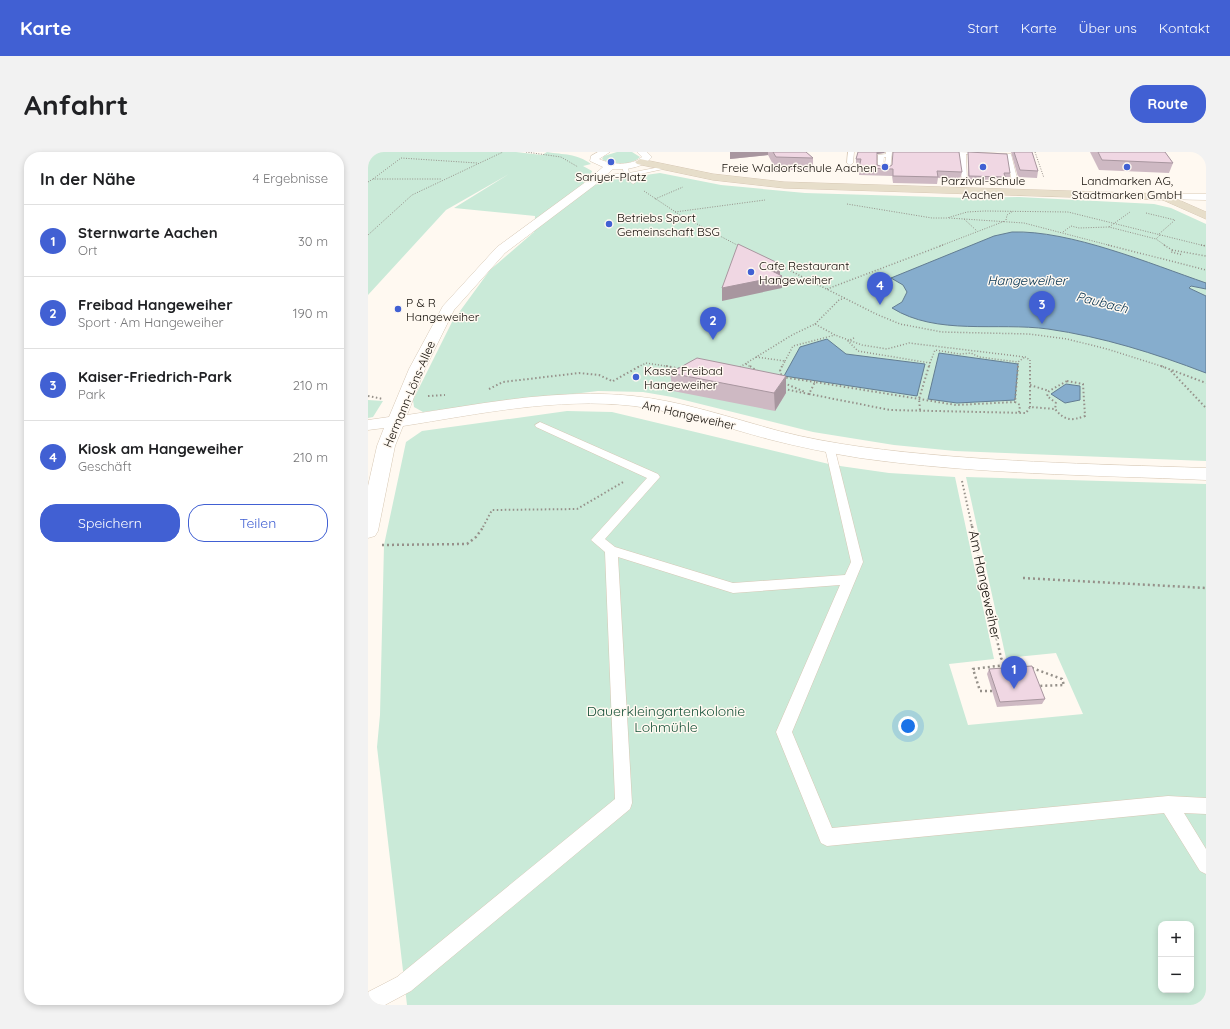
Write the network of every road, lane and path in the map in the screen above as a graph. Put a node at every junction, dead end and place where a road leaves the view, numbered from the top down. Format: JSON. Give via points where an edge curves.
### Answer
{"nodes":[{"id":1,"x":502,"y":152,"type":"edge"},
{"id":2,"x":526,"y":152,"type":"edge"},
{"id":3,"x":600,"y":152,"type":"edge"},
{"id":4,"x":642,"y":152,"type":"edge"},
{"id":5,"x":851,"y":152,"type":"edge"},
{"id":6,"x":963,"y":152,"type":"edge"},
{"id":7,"x":1035,"y":152,"type":"edge"},
{"id":8,"x":996,"y":153,"type":"edge"},
{"id":9,"x":640,"y":162,"type":"junction"},
{"id":10,"x":856,"y":162,"type":"edge"},
{"id":11,"x":478,"y":163,"type":"junction"},
{"id":12,"x":621,"y":166,"type":"junction"},
{"id":13,"x":665,"y":168,"type":"junction"},
{"id":14,"x":604,"y":172,"type":"junction"},
{"id":15,"x":627,"y":175,"type":"junction"},
{"id":16,"x":373,"y":179,"type":"junction"},
{"id":17,"x":443,"y":179,"type":"junction"},
{"id":18,"x":964,"y":180,"type":"dead end"},
{"id":19,"x":368,"y":182,"type":"edge"},
{"id":20,"x":632,"y":182,"type":"joint"},
{"id":21,"x":1015,"y":182,"type":"dead end"},
{"id":22,"x":686,"y":186,"type":"dead end"},
{"id":23,"x":1049,"y":194,"type":"junction"},
{"id":24,"x":1164,"y":197,"type":"junction"},
{"id":25,"x":1206,"y":198,"type":"edge"},
{"id":26,"x":654,"y":199,"type":"junction"},
{"id":27,"x":772,"y":199,"type":"dead end"},
{"id":28,"x":844,"y":204,"type":"dead end"},
{"id":29,"x":1132,"y":210,"type":"dead end"},
{"id":30,"x":1014,"y":211,"type":"junction"},
{"id":31,"x":674,"y":212,"type":"junction"},
{"id":32,"x":1139,"y":212,"type":"dead end"},
{"id":33,"x":1206,"y":216,"type":"edge"},
{"id":34,"x":947,"y":218,"type":"junction"},
{"id":35,"x":964,"y":219,"type":"junction"},
{"id":36,"x":1006,"y":221,"type":"junction"},
{"id":37,"x":1115,"y":223,"type":"junction"},
{"id":38,"x":1109,"y":227,"type":"junction"},
{"id":39,"x":977,"y":231,"type":"junction"},
{"id":40,"x":1063,"y":232,"type":"junction"},
{"id":41,"x":1160,"y":234,"type":"junction"},
{"id":42,"x":368,"y":235,"type":"edge"},
{"id":43,"x":1156,"y":239,"type":"junction"},
{"id":44,"x":741,"y":246,"type":"edge"},
{"id":45,"x":1206,"y":246,"type":"edge"},
{"id":46,"x":1172,"y":250,"type":"junction"},
{"id":47,"x":1206,"y":256,"type":"edge"},
{"id":48,"x":1176,"y":261,"type":"junction"},
{"id":49,"x":774,"y":263,"type":"edge"},
{"id":50,"x":1206,"y":270,"type":"edge"},
{"id":51,"x":826,"y":289,"type":"junction"},
{"id":52,"x":845,"y":298,"type":"junction"},
{"id":53,"x":815,"y":324,"type":"junction"},
{"id":54,"x":835,"y":335,"type":"junction"},
{"id":55,"x":854,"y":338,"type":"dead end"},
{"id":56,"x":848,"y":341,"type":"junction"},
{"id":57,"x":935,"y":345,"type":"junction"},
{"id":58,"x":935,"y":350,"type":"junction"},
{"id":59,"x":969,"y":354,"type":"dead end"},
{"id":60,"x":976,"y":354,"type":"junction"},
{"id":61,"x":756,"y":356,"type":"junction"},
{"id":62,"x":1025,"y":357,"type":"junction"},
{"id":63,"x":785,"y":361,"type":"junction"},
{"id":64,"x":1018,"y":362,"type":"junction"},
{"id":65,"x":930,"y":363,"type":"junction"},
{"id":66,"x":746,"y":364,"type":"junction"},
{"id":67,"x":685,"y":370,"type":"edge"},
{"id":68,"x":1170,"y":370,"type":"junction"},
{"id":69,"x":735,"y":371,"type":"edge"},
{"id":70,"x":759,"y":372,"type":"edge"},
{"id":71,"x":626,"y":374,"type":"dead end"},
{"id":72,"x":542,"y":376,"type":"junction"},
{"id":73,"x":517,"y":380,"type":"junction"},
{"id":74,"x":541,"y":380,"type":"dead end"},
{"id":75,"x":781,"y":381,"type":"edge"},
{"id":76,"x":613,"y":382,"type":"dead end"},
{"id":77,"x":815,"y":382,"type":"junction"},
{"id":78,"x":517,"y":383,"type":"dead end"},
{"id":79,"x":1206,"y":383,"type":"edge"},
{"id":80,"x":1030,"y":385,"type":"junction"},
{"id":81,"x":778,"y":388,"type":"edge"},
{"id":82,"x":484,"y":391,"type":"dead end"},
{"id":83,"x":1049,"y":391,"type":"junction"},
{"id":84,"x":453,"y":394,"type":"dead end"},
{"id":85,"x":809,"y":394,"type":"junction"},
{"id":86,"x":405,"y":398,"type":"junction"},
{"id":87,"x":920,"y":399,"type":"junction"},
{"id":88,"x":1015,"y":402,"type":"junction"},
{"id":89,"x":1030,"y":407,"type":"junction"},
{"id":90,"x":1206,"y":408,"type":"edge"},
{"id":91,"x":1055,"y":409,"type":"junction"},
{"id":92,"x":920,"y":410,"type":"junction"},
{"id":93,"x":1020,"y":413,"type":"junction"},
{"id":94,"x":395,"y":422,"type":"junction"},
{"id":95,"x":368,"y":425,"type":"edge"},
{"id":96,"x":540,"y":425,"type":"dead end"},
{"id":97,"x":830,"y":448,"type":"junction"},
{"id":98,"x":959,"y":463,"type":"junction"},
{"id":99,"x":641,"y":471,"type":"junction"},
{"id":100,"x":1206,"y":474,"type":"edge"},
{"id":101,"x":372,"y":538,"type":"edge"},
{"id":102,"x":611,"y":550,"type":"junction"},
{"id":103,"x":1024,"y":578,"type":"dead end"},
{"id":104,"x":849,"y":580,"type":"junction"},
{"id":105,"x":1206,"y":588,"type":"edge"},
{"id":106,"x":1005,"y":665,"type":"junction"},
{"id":107,"x":1031,"y":687,"type":"edge"},
{"id":108,"x":992,"y":691,"type":"edge"},
{"id":109,"x":1168,"y":804,"type":"junction"},
{"id":110,"x":1206,"y":806,"type":"edge"},
{"id":111,"x":1206,"y":865,"type":"edge"},
{"id":112,"x":368,"y":1003,"type":"edge"}],
"edges":[{"from":1,"to":11,"type":"path"},
{"from":2,"to":14,"type":"path","via":[[560,157],[571,161],[582,170]]},
{"from":3,"to":14,"type":"street","via":[[594,158]]},
{"from":4,"to":9,"type":"street","via":[[647,157]]},
{"from":5,"to":10,"type":"lane","via":[[850,163]]},
{"from":6,"to":8,"type":"lane"},
{"from":6,"to":18,"type":"lane"},
{"from":7,"to":23,"type":"path"},
{"from":8,"to":21,"type":"lane","via":[[1009,155]]},
{"from":9,"to":12,"type":"street"},
{"from":9,"to":13,"type":"street"},
{"from":11,"to":16,"type":"path","via":[[401,158]]},
{"from":11,"to":17,"type":"path"},
{"from":12,"to":14,"type":"street"},
{"from":12,"to":15,"type":"lane","via":[[625,167]]},
{"from":13,"to":15,"type":"lane"},
{"from":13,"to":23,"type":"street","via":[[784,185]]},
{"from":14,"to":15,"type":"lane"},
{"from":14,"to":86,"type":"street","name":"Hermann-Löns-Allee","via":[[501,250],[448,309]]},
{"from":15,"to":20,"type":"lane"},
{"from":16,"to":17,"type":"path"},
{"from":16,"to":19,"type":"path"},
{"from":17,"to":42,"type":"path","via":[[412,195]]},
{"from":20,"to":26,"type":"path"},
{"from":22,"to":26,"type":"path"},
{"from":23,"to":24,"type":"street"},
{"from":24,"to":25,"type":"street"},
{"from":24,"to":33,"type":"street"},
{"from":26,"to":31,"type":"path"},
{"from":27,"to":31,"type":"path"},
{"from":28,"to":34,"type":"path","via":[[913,216]]},
{"from":29,"to":37,"type":"path"},
{"from":30,"to":34,"type":"path","via":[[967,212]]},
{"from":30,"to":36,"type":"path","via":[[1007,215]]},
{"from":30,"to":37,"type":"path","via":[[1068,212]]},
{"from":31,"to":44,"type":"path"},
{"from":32,"to":41,"type":"path","via":[[1175,220]]},
{"from":34,"to":35,"type":"path"},
{"from":35,"to":36,"type":"path"},
{"from":35,"to":39,"type":"path"},
{"from":36,"to":39,"type":"path"},
{"from":36,"to":40,"type":"path"},
{"from":37,"to":38,"type":"path"},
{"from":37,"to":41,"type":"path"},
{"from":38,"to":40,"type":"path","via":[[1071,226]]},
{"from":38,"to":43,"type":"path"},
{"from":39,"to":51,"type":"path"},
{"from":40,"to":48,"type":"path"},
{"from":41,"to":43,"type":"path"},
{"from":41,"to":45,"type":"path"},
{"from":43,"to":46,"type":"path"},
{"from":46,"to":47,"type":"path"},
{"from":46,"to":48,"type":"path","via":[[1171,252],[1183,255]]},
{"from":48,"to":50,"type":"path"},
{"from":49,"to":51,"type":"path"},
{"from":51,"to":52,"type":"path"},
{"from":52,"to":53,"type":"path","via":[[839,300]]},
{"from":52,"to":68,"type":"path","via":[[872,313],[909,327],[961,333],[1047,336],[1126,355]]},
{"from":53,"to":54,"type":"path"},
{"from":53,"to":61,"type":"path"},
{"from":54,"to":56,"type":"path"},
{"from":54,"to":63,"type":"path","via":[[792,346]]},
{"from":55,"to":56,"type":"path"},
{"from":56,"to":57,"type":"path","via":[[887,349],[909,343]]},
{"from":56,"to":65,"type":"path","via":[[858,351]]},
{"from":57,"to":58,"type":"path"},
{"from":57,"to":62,"type":"path"},
{"from":58,"to":60,"type":"path"},
{"from":58,"to":65,"type":"path"},
{"from":59,"to":60,"type":"path"},
{"from":60,"to":64,"type":"path","via":[[979,357]]},
{"from":61,"to":63,"type":"path"},
{"from":61,"to":66,"type":"path"},
{"from":62,"to":64,"type":"path"},
{"from":62,"to":80,"type":"path","via":[[1030,360]]},
{"from":63,"to":77,"type":"path","via":[[780,371],[782,377]]},
{"from":64,"to":88,"type":"path"},
{"from":65,"to":87,"type":"path"},
{"from":66,"to":69,"type":"path"},
{"from":66,"to":70,"type":"path"},
{"from":67,"to":71,"type":"path","via":[[646,362]]},
{"from":68,"to":79,"type":"path"},
{"from":68,"to":90,"type":"path"},
{"from":72,"to":73,"type":"path"},
{"from":72,"to":74,"type":"path"},
{"from":72,"to":76,"type":"path","via":[[579,373],[599,375]]},
{"from":73,"to":78,"type":"path"},
{"from":73,"to":82,"type":"path","via":[[503,382]]},
{"from":75,"to":85,"type":"path"},
{"from":77,"to":85,"type":"path"},
{"from":77,"to":87,"type":"path"},
{"from":80,"to":83,"type":"path"},
{"from":80,"to":89,"type":"path"},
{"from":81,"to":85,"type":"path"},
{"from":83,"to":91,"type":"path","via":[[1047,396],[1056,403]]},
{"from":83,"to":91,"type":"path","via":[[1067,381],[1083,384],[1085,416],[1071,421],[1062,419]]},
{"from":84,"to":86,"type":"path"},
{"from":85,"to":92,"type":"path","via":[[890,410]]},
{"from":86,"to":94,"type":"street","name":"Hermann-Löns-Allee"},
{"from":87,"to":88,"type":"path","via":[[956,405]]},
{"from":87,"to":92,"type":"path"},
{"from":88,"to":93,"type":"path","via":[[1020,406]]},
{"from":89,"to":91,"type":"path"},
{"from":89,"to":93,"type":"path","via":[[1026,413]]},
{"from":92,"to":93,"type":"path"},
{"from":94,"to":95,"type":"street","name":"Am Hangeweiher"},
{"from":94,"to":97,"type":"street","name":"Am Hangeweiher","via":[[531,403],[606,399],[650,404]]},
{"from":94,"to":101,"type":"street","name":"Hermann-Löns-Allee","via":[[386,446]]},
{"from":96,"to":99,"type":"lane"},
{"from":97,"to":98,"type":"street","name":"Am Hangeweiher","via":[[893,458]]},
{"from":97,"to":104,"type":"lane","via":[[857,562]]},
{"from":98,"to":100,"type":"street","name":"Am Hangeweiher"},
{"from":98,"to":106,"type":"path","name":"Am Hangeweiher","via":[[1001,658]]},
{"from":99,"to":101,"type":"path","via":[[576,509],[492,510],[476,539],[467,544]]},
{"from":99,"to":102,"type":"lane","via":[[654,477],[597,540]]},
{"from":102,"to":104,"type":"lane","via":[[733,588]]},
{"from":102,"to":112,"type":"lane","via":[[624,803],[404,984]]},
{"from":103,"to":105,"type":"path"},
{"from":104,"to":109,"type":"lane","via":[[784,732],[827,837]]},
{"from":106,"to":107,"type":"path","via":[[1032,668],[1062,680],[1064,685]]},
{"from":106,"to":108,"type":"path","via":[[973,669],[980,691]]},
{"from":109,"to":110,"type":"lane"},
{"from":109,"to":111,"type":"lane"}]}
